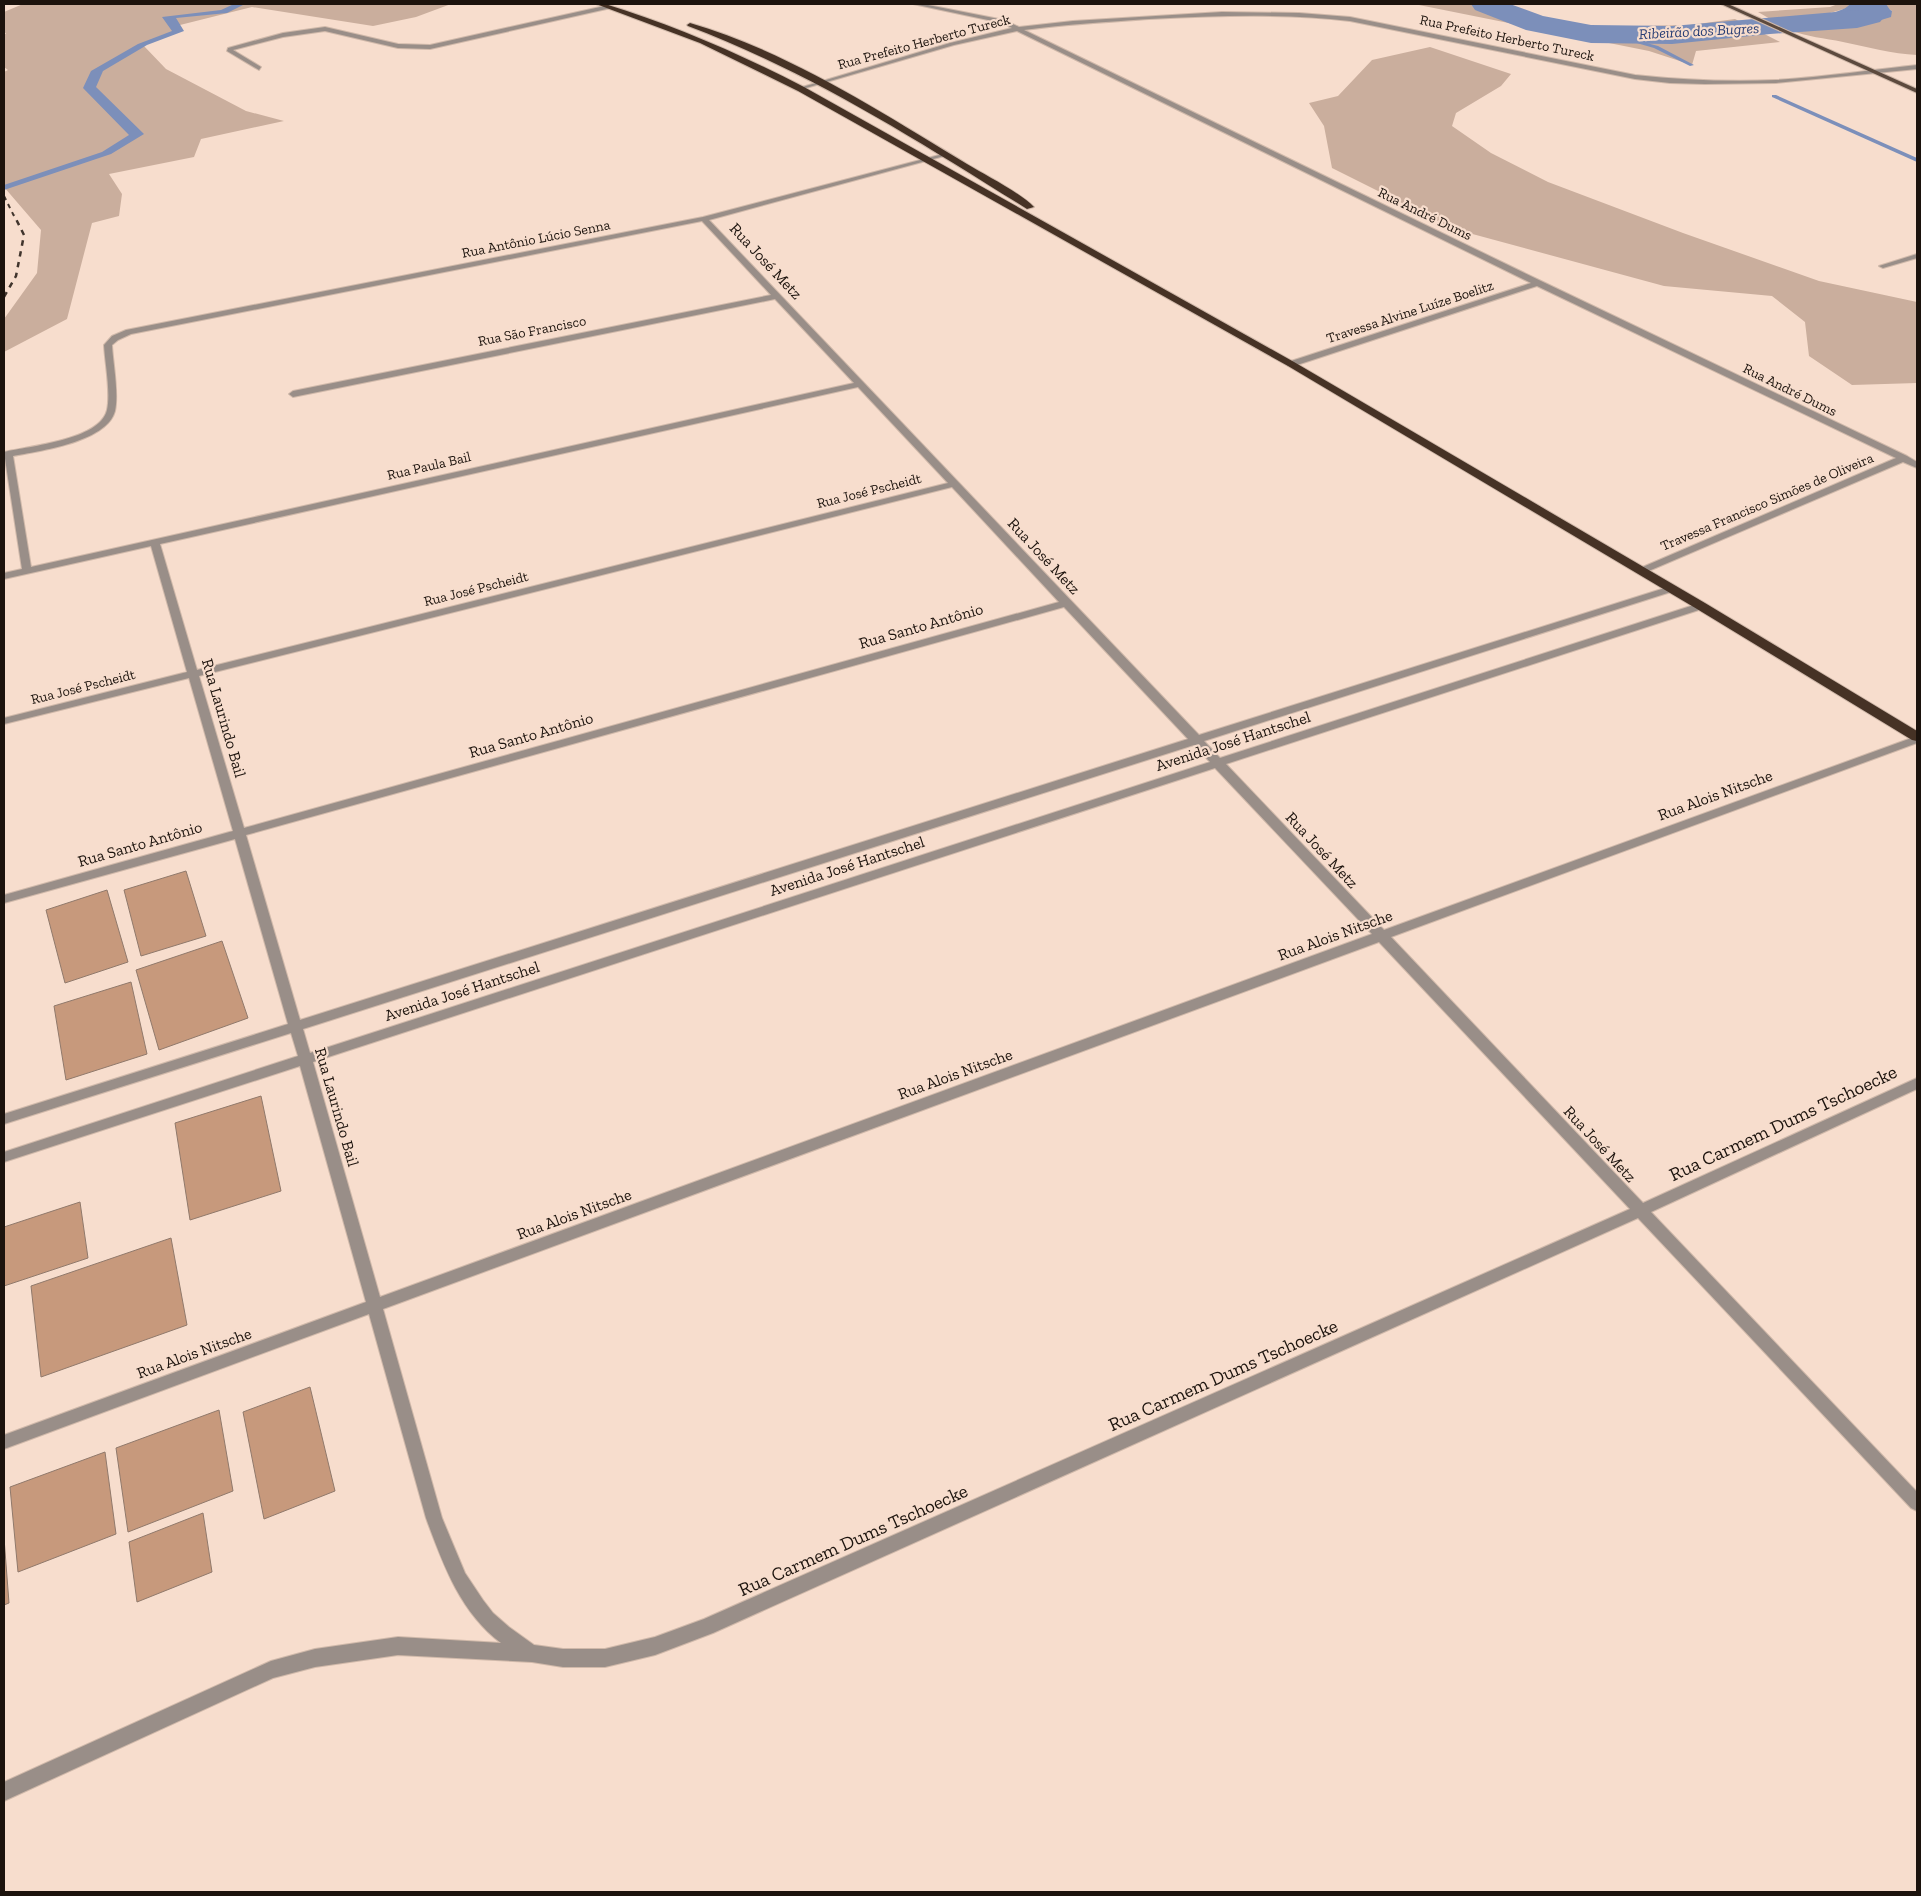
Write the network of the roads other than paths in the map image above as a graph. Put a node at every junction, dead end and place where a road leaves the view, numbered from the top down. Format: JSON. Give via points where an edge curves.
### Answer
{"nodes":[{"id":1,"x":599,"y":4,"type":"edge"},
{"id":2,"x":619,"y":4,"type":"edge"},
{"id":3,"x":916,"y":4,"type":"edge"},
{"id":4,"x":1724,"y":4,"type":"edge"},
{"id":5,"x":609,"y":7,"type":"junction"},
{"id":6,"x":662,"y":16,"type":"dead end"},
{"id":7,"x":678,"y":21,"type":"dead end"},
{"id":8,"x":1017,"y":29,"type":"junction"},
{"id":9,"x":1917,"y":67,"type":"edge"},
{"id":10,"x":259,"y":68,"type":"dead end"},
{"id":11,"x":1876,"y":72,"type":"junction"},
{"id":12,"x":822,"y":83,"type":"junction"},
{"id":13,"x":801,"y":89,"type":"junction"},
{"id":14,"x":1917,"y":90,"type":"edge"},
{"id":15,"x":945,"y":155,"type":"junction"},
{"id":16,"x":926,"y":160,"type":"junction"},
{"id":17,"x":704,"y":219,"type":"junction"},
{"id":18,"x":1917,"y":256,"type":"edge"},
{"id":19,"x":1883,"y":266,"type":"dead end"},
{"id":20,"x":1538,"y":283,"type":"junction"},
{"id":21,"x":777,"y":296,"type":"junction"},
{"id":22,"x":1262,"y":348,"type":"junction"},
{"id":23,"x":1291,"y":364,"type":"junction"},
{"id":24,"x":859,"y":384,"type":"junction"},
{"id":25,"x":294,"y":394,"type":"dead end"},
{"id":26,"x":6,"y":455,"type":"edge"},
{"id":27,"x":1904,"y":458,"type":"junction"},
{"id":28,"x":1917,"y":465,"type":"edge"},
{"id":29,"x":954,"y":484,"type":"junction"},
{"id":30,"x":155,"y":542,"type":"junction"},
{"id":31,"x":27,"y":570,"type":"junction"},
{"id":32,"x":1641,"y":571,"type":"junction"},
{"id":33,"x":4,"y":576,"type":"edge"},
{"id":34,"x":1671,"y":589,"type":"junction"},
{"id":35,"x":1066,"y":603,"type":"junction"},
{"id":36,"x":1701,"y":606,"type":"junction"},
{"id":37,"x":193,"y":674,"type":"junction"},
{"id":38,"x":4,"y":721,"type":"edge"},
{"id":39,"x":1917,"y":738,"type":"edge"},
{"id":40,"x":1196,"y":740,"type":"junction"},
{"id":41,"x":1218,"y":763,"type":"junction"},
{"id":42,"x":239,"y":834,"type":"junction"},
{"id":43,"x":4,"y":899,"type":"edge"},
{"id":44,"x":1382,"y":936,"type":"junction"},
{"id":45,"x":295,"y":1026,"type":"junction"},
{"id":46,"x":305,"y":1059,"type":"junction"},
{"id":47,"x":1917,"y":1083,"type":"edge"},
{"id":48,"x":4,"y":1118,"type":"edge"},
{"id":49,"x":4,"y":1157,"type":"edge"},
{"id":50,"x":1641,"y":1210,"type":"junction"},
{"id":51,"x":375,"y":1306,"type":"junction"},
{"id":52,"x":4,"y":1442,"type":"edge"},
{"id":53,"x":1917,"y":1503,"type":"edge"},
{"id":54,"x":532,"y":1653,"type":"junction"},
{"id":55,"x":4,"y":1792,"type":"edge"}],
"edges":[{"from":1,"to":5,"type":"highway"},
{"from":2,"to":6,"type":"highway"},
{"from":3,"to":8,"type":"street","name":"Rua André Dums","via":[[1004,22]]},
{"from":4,"to":11,"type":"main road"},
{"from":5,"to":10,"type":"street","via":[[430,47],[398,46],[325,29],[283,35],[230,49]]},
{"from":5,"to":13,"type":"highway","via":[[698,38]]},
{"from":7,"to":12,"type":"highway","via":[[748,48]]},
{"from":8,"to":11,"type":"street","name":"Rua Prefeito Herberto Tureck","via":[[1232,13],[1289,13],[1358,21],[1665,81],[1731,84]]},
{"from":8,"to":12,"type":"street","name":"Rua Prefeito Herberto Tureck"},
{"from":8,"to":20,"type":"street","name":"Rua André Dums"},
{"from":9,"to":11,"type":"street","name":"Rua Prefeito Herberto Tureck"},
{"from":11,"to":14,"type":"main road"},
{"from":12,"to":13,"type":"street","name":"Rua Prefeito Herberto Tureck"},
{"from":12,"to":15,"type":"highway"},
{"from":13,"to":16,"type":"highway"},
{"from":15,"to":16,"type":"street","name":"Rua Antônio Lúcio Senna"},
{"from":15,"to":22,"type":"highway"},
{"from":16,"to":17,"type":"street","name":"Rua Antônio Lúcio Senna"},
{"from":16,"to":22,"type":"highway"},
{"from":17,"to":21,"type":"street","name":"Rua José Metz"},
{"from":17,"to":26,"type":"street","name":"Rua Antônio Lúcio Senna","via":[[129,332],[108,344],[112,404],[106,422],[77,438]]},
{"from":18,"to":19,"type":"street"},
{"from":20,"to":23,"type":"street","name":"Travessa Alvine Luíze Boelitz"},
{"from":20,"to":27,"type":"street","name":"Rua André Dums"},
{"from":21,"to":24,"type":"street","name":"Rua José Metz"},
{"from":21,"to":25,"type":"street","name":"Rua São Francisco"},
{"from":22,"to":23,"type":"highway"},
{"from":23,"to":32,"type":"highway"},
{"from":24,"to":29,"type":"street","name":"Rua José Metz"},
{"from":24,"to":30,"type":"street","name":"Rua Paula Bail"},
{"from":26,"to":31,"type":"street"},
{"from":27,"to":28,"type":"street","name":"Rua André Dums"},
{"from":27,"to":32,"type":"street","name":"Travessa Francisco Simões de Oliveira"},
{"from":29,"to":35,"type":"street","name":"Rua José Metz"},
{"from":29,"to":37,"type":"street","name":"Rua José Pscheidt"},
{"from":30,"to":31,"type":"street","name":"Rua Paula Bail"},
{"from":30,"to":37,"type":"street","name":"Rua Laurindo Bail"},
{"from":31,"to":33,"type":"street","name":"Rua Paula Bail"},
{"from":32,"to":34,"type":"highway"},
{"from":34,"to":36,"type":"highway"},
{"from":34,"to":40,"type":"street","name":"Avenida José Hantschel"},
{"from":35,"to":40,"type":"street","name":"Rua José Metz"},
{"from":35,"to":42,"type":"street","name":"Rua Santo Antônio"},
{"from":36,"to":39,"type":"highway"},
{"from":36,"to":41,"type":"street","name":"Avenida José Hantschel"},
{"from":37,"to":38,"type":"street","name":"Rua José Pscheidt"},
{"from":37,"to":42,"type":"street","name":"Rua Laurindo Bail"},
{"from":39,"to":44,"type":"street","name":"Rua Alois Nitsche"},
{"from":40,"to":41,"type":"street","name":"Rua José Metz"},
{"from":40,"to":45,"type":"street","name":"Avenida José Hantschel"},
{"from":41,"to":44,"type":"street","name":"Rua José Metz"},
{"from":41,"to":46,"type":"street","name":"Avenida José Hantschel"},
{"from":42,"to":43,"type":"street","name":"Rua Santo Antônio"},
{"from":42,"to":45,"type":"street","name":"Rua Laurindo Bail"},
{"from":44,"to":50,"type":"street","name":"Rua José Metz"},
{"from":44,"to":51,"type":"street","name":"Rua Alois Nitsche"},
{"from":45,"to":46,"type":"street","name":"Rua Laurindo Bail"},
{"from":45,"to":48,"type":"street","name":"Avenida José Hantschel"},
{"from":46,"to":49,"type":"street","name":"Avenida José Hantschel"},
{"from":46,"to":51,"type":"street","name":"Rua Laurindo Bail"},
{"from":47,"to":50,"type":"street","name":"Rua Carmem Dums Tschoecke"},
{"from":50,"to":53,"type":"street","name":"Rua José Metz"},
{"from":50,"to":54,"type":"street","name":"Rua Carmem Dums Tschoecke","via":[[707,1627],[655,1646],[605,1658],[563,1658]]},
{"from":51,"to":52,"type":"street","name":"Rua Alois Nitsche"},
{"from":51,"to":54,"type":"street","name":"Rua Laurindo Bail","via":[[434,1518],[451,1562],[473,1602],[498,1630]]},
{"from":54,"to":55,"type":"street","name":"Rua Carmem Dums Tschoecke","via":[[398,1646],[315,1658],[270,1670]]}]}
